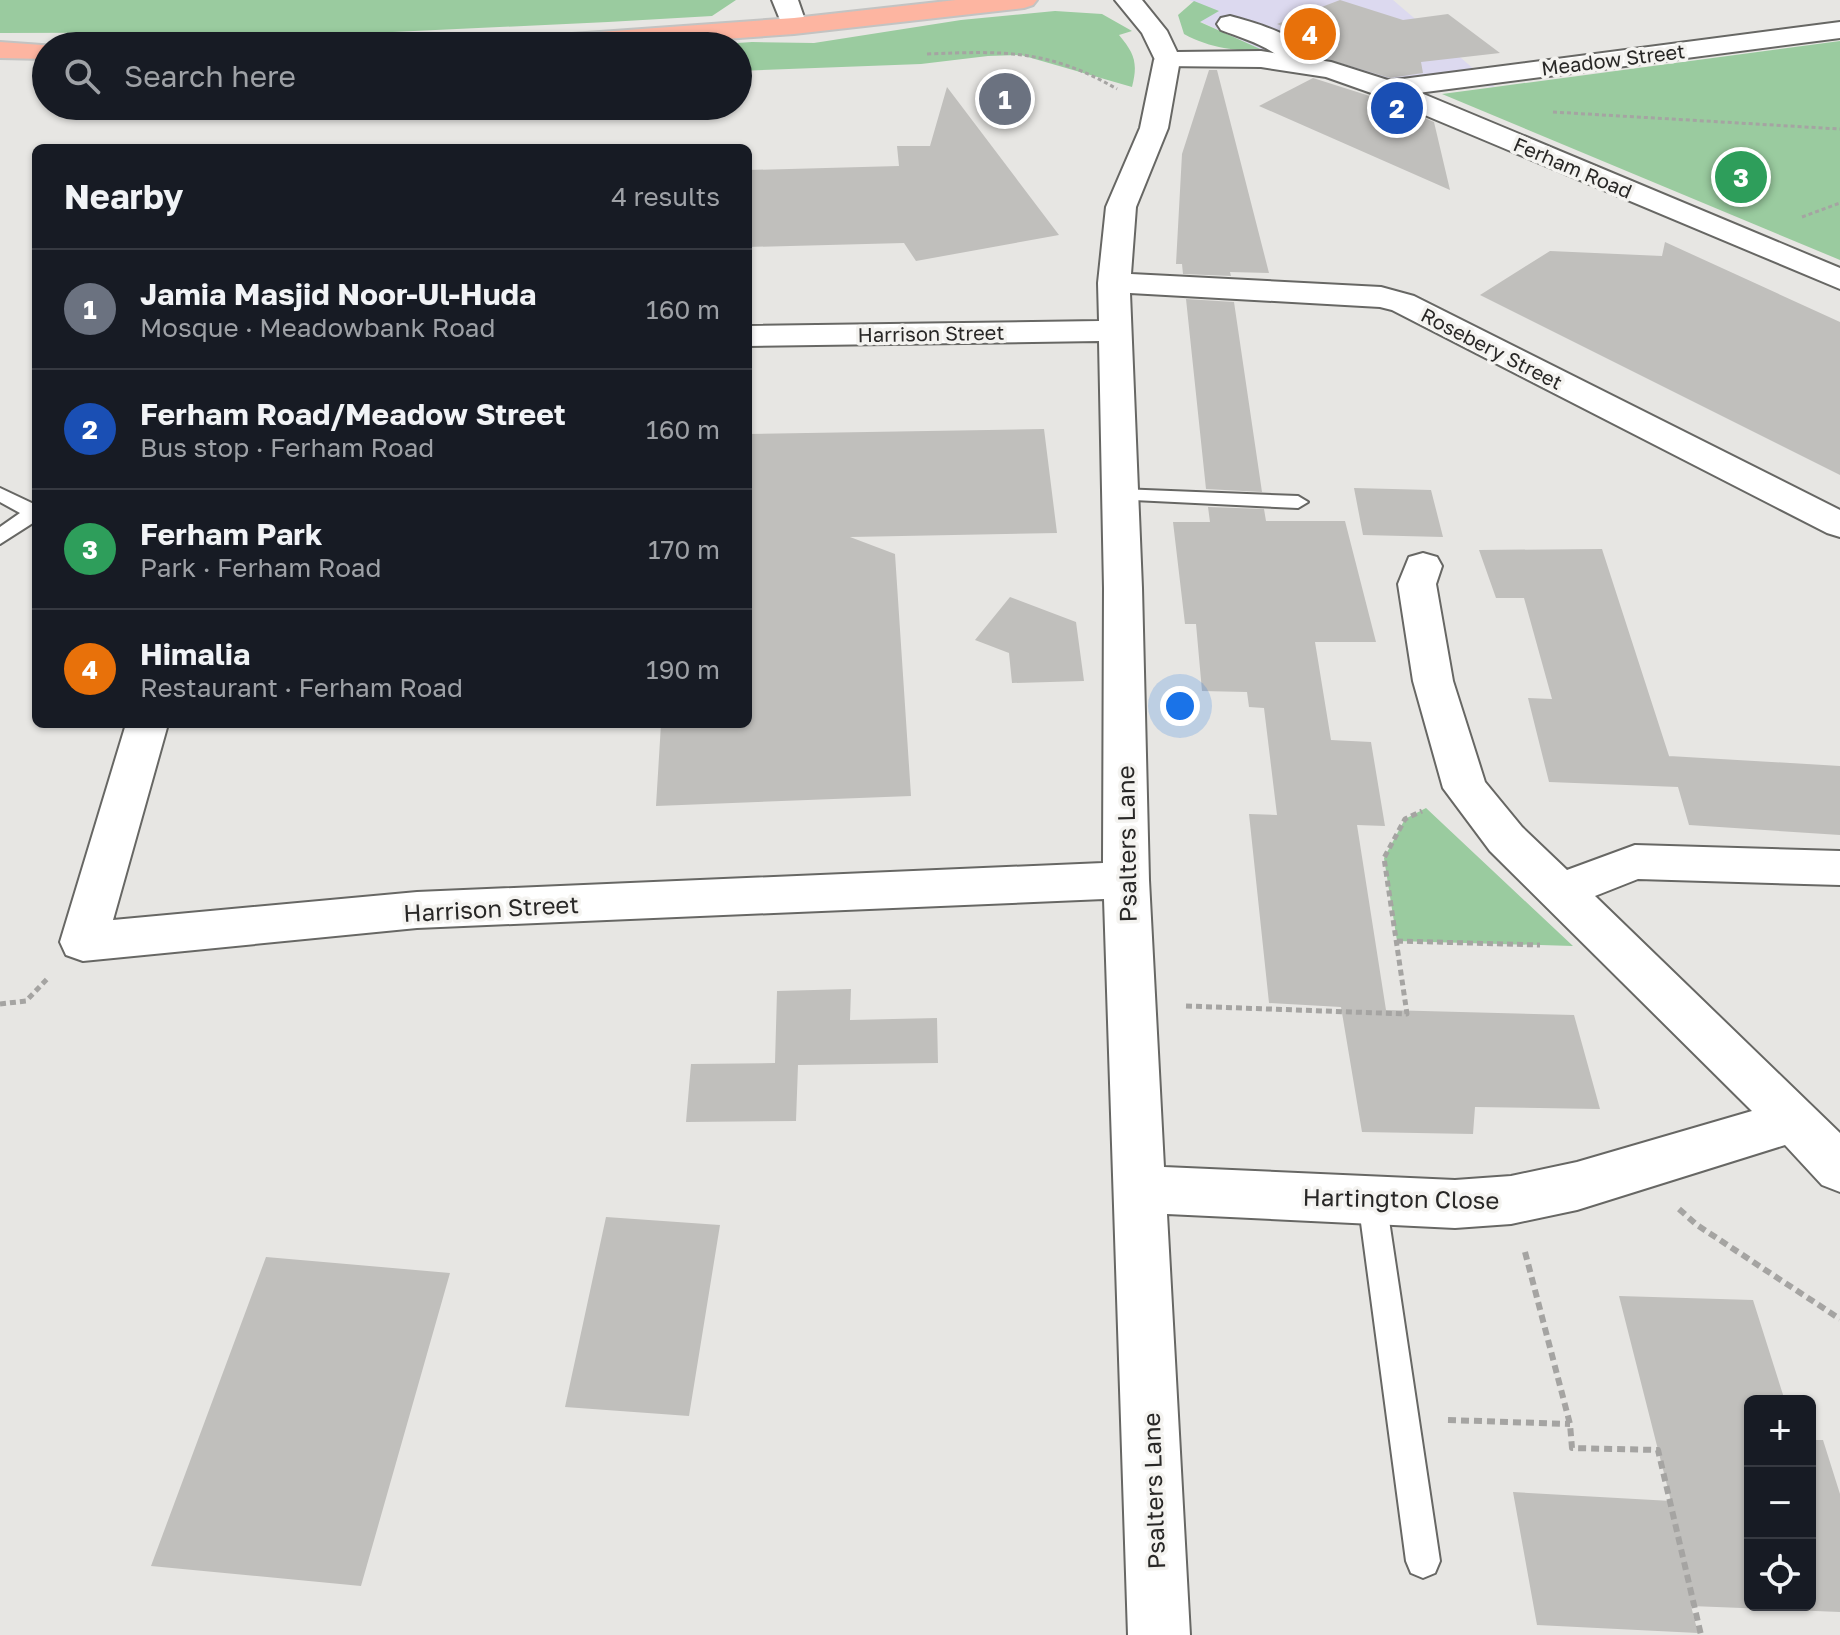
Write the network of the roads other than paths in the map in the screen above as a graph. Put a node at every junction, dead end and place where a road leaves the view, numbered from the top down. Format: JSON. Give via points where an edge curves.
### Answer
{"nodes":[{"id":1,"x":785,"y":0,"type":"edge"},
{"id":2,"x":1024,"y":0,"type":"edge"},
{"id":3,"x":1128,"y":0,"type":"edge"},
{"id":4,"x":1230,"y":24,"type":"dead end"},
{"id":5,"x":794,"y":26,"type":"junction"},
{"id":6,"x":1840,"y":30,"type":"edge"},
{"id":7,"x":711,"y":32,"type":"edge"},
{"id":8,"x":0,"y":50,"type":"edge"},
{"id":9,"x":32,"y":51,"type":"edge"},
{"id":10,"x":1167,"y":60,"type":"junction"},
{"id":11,"x":1302,"y":65,"type":"junction"},
{"id":12,"x":1387,"y":89,"type":"junction"},
{"id":13,"x":1840,"y":279,"type":"edge"},
{"id":14,"x":1114,"y":283,"type":"junction"},
{"id":15,"x":1115,"y":331,"type":"junction"},
{"id":16,"x":752,"y":336,"type":"edge"},
{"id":17,"x":0,"y":494,"type":"edge"},
{"id":18,"x":1120,"y":495,"type":"junction"},
{"id":19,"x":1298,"y":502,"type":"dead end"},
{"id":20,"x":32,"y":511,"type":"edge"},
{"id":21,"x":32,"y":515,"type":"edge"},
{"id":22,"x":1840,"y":525,"type":"edge"},
{"id":23,"x":0,"y":537,"type":"edge"},
{"id":24,"x":1423,"y":566,"type":"dead end"},
{"id":25,"x":146,"y":728,"type":"edge"},
{"id":26,"x":1840,"y":868,"type":"edge"},
{"id":27,"x":1126,"y":880,"type":"junction"},
{"id":28,"x":1560,"y":891,"type":"junction"},
{"id":29,"x":1795,"y":1120,"type":"junction"},
{"id":30,"x":1840,"y":1169,"type":"edge"},
{"id":31,"x":1141,"y":1189,"type":"junction"},
{"id":32,"x":1372,"y":1200,"type":"junction"},
{"id":33,"x":1423,"y":1561,"type":"dead end"},
{"id":34,"x":1159,"y":1635,"type":"edge"}],
"edges":[{"from":1,"to":5,"type":"street"},
{"from":2,"to":5,"type":"main road"},
{"from":3,"to":10,"type":"street","via":[[1154,31]]},
{"from":4,"to":11,"type":"street","name":"Ferham Road","via":[[1280,44],[1300,57]]},
{"from":5,"to":7,"type":"main road"},
{"from":6,"to":12,"type":"street","name":"Meadow Street"},
{"from":8,"to":9,"type":"main road"},
{"from":10,"to":11,"type":"street","name":"Ferham Road","via":[[1261,59]]},
{"from":10,"to":14,"type":"street","name":"Psalters Lane","via":[[1154,128],[1121,207]]},
{"from":11,"to":12,"type":"street","name":"Ferham Road"},
{"from":12,"to":13,"type":"street","name":"Ferham Road"},
{"from":14,"to":15,"type":"street","name":"Psalters Lane"},
{"from":14,"to":22,"type":"street","name":"Rosebery Street","via":[[1381,297],[1403,303]]},
{"from":15,"to":16,"type":"street","name":"Harrison Street"},
{"from":15,"to":18,"type":"street","name":"Psalters Lane"},
{"from":17,"to":20,"type":"lane"},
{"from":18,"to":19,"type":"lane"},
{"from":18,"to":27,"type":"street","name":"Psalters Lane"},
{"from":21,"to":23,"type":"lane"},
{"from":24,"to":28,"type":"street","via":[[1417,584],[1433,681],[1465,788],[1506,839]]},
{"from":25,"to":27,"type":"street","name":"Harrison Street","via":[[83,942],[417,910]]},
{"from":26,"to":28,"type":"street","via":[[1635,862]]},
{"from":27,"to":31,"type":"street","name":"Psalters Lane"},
{"from":28,"to":29,"type":"street"},
{"from":29,"to":30,"type":"street"},
{"from":29,"to":32,"type":"street","name":"Hartington Close","via":[[1577,1186],[1511,1200]]},
{"from":31,"to":32,"type":"street","name":"Hartington Close"},
{"from":31,"to":34,"type":"street","name":"Psalters Lane"},
{"from":32,"to":33,"type":"lane"}]}
